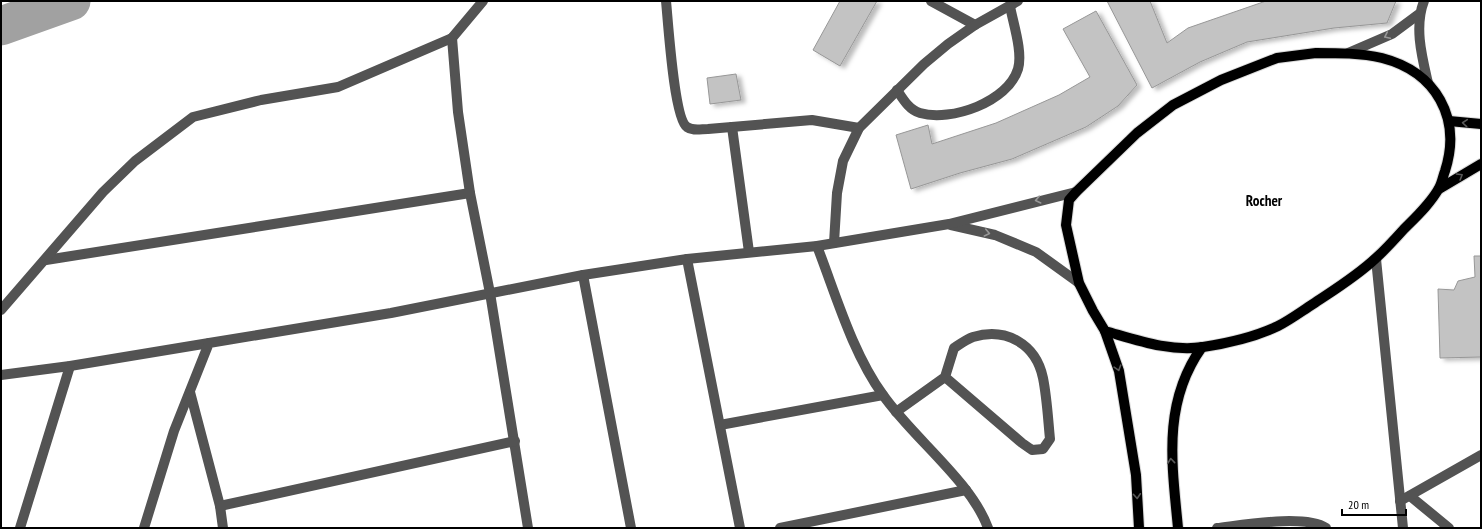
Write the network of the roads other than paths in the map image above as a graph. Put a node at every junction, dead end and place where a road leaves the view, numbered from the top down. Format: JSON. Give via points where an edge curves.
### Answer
{"nodes":[{"id":1,"x":483,"y":1,"type":"edge"},
{"id":2,"x":666,"y":1,"type":"edge"},
{"id":3,"x":931,"y":1,"type":"edge"},
{"id":4,"x":1424,"y":1,"type":"edge"},
{"id":5,"x":1014,"y":3,"type":"edge"},
{"id":6,"x":1419,"y":14,"type":"junction"},
{"id":7,"x":976,"y":25,"type":"junction"},
{"id":8,"x":452,"y":38,"type":"junction"},
{"id":9,"x":1348,"y":53,"type":"junction"},
{"id":10,"x":1428,"y":84,"type":"junction"},
{"id":11,"x":897,"y":90,"type":"junction"},
{"id":12,"x":1449,"y":122,"type":"junction"},
{"id":13,"x":1481,"y":124,"type":"edge"},
{"id":14,"x":732,"y":127,"type":"junction"},
{"id":15,"x":859,"y":128,"type":"junction"},
{"id":16,"x":1481,"y":164,"type":"edge"},
{"id":17,"x":1439,"y":189,"type":"junction"},
{"id":18,"x":1076,"y":192,"type":"junction"},
{"id":19,"x":470,"y":193,"type":"junction"},
{"id":20,"x":949,"y":224,"type":"junction"},
{"id":21,"x":834,"y":243,"type":"junction"},
{"id":22,"x":817,"y":246,"type":"junction"},
{"id":23,"x":749,"y":252,"type":"junction"},
{"id":24,"x":687,"y":259,"type":"junction"},
{"id":25,"x":1376,"y":259,"type":"junction"},
{"id":26,"x":46,"y":260,"type":"junction"},
{"id":27,"x":584,"y":275,"type":"junction"},
{"id":28,"x":1079,"y":283,"type":"junction"},
{"id":29,"x":490,"y":293,"type":"junction"},
{"id":30,"x":1,"y":310,"type":"edge"},
{"id":31,"x":1105,"y":331,"type":"junction"},
{"id":32,"x":209,"y":342,"type":"junction"},
{"id":33,"x":1202,"y":347,"type":"junction"},
{"id":34,"x":70,"y":366,"type":"junction"},
{"id":35,"x":1,"y":375,"type":"edge"},
{"id":36,"x":945,"y":377,"type":"junction"},
{"id":37,"x":190,"y":392,"type":"junction"},
{"id":38,"x":883,"y":395,"type":"junction"},
{"id":39,"x":896,"y":412,"type":"junction"},
{"id":40,"x":720,"y":425,"type":"junction"},
{"id":41,"x":515,"y":441,"type":"junction"},
{"id":42,"x":1481,"y":455,"type":"edge"},
{"id":43,"x":966,"y":490,"type":"junction"},
{"id":44,"x":1410,"y":496,"type":"junction"},
{"id":45,"x":1400,"y":501,"type":"junction"},
{"id":46,"x":220,"y":506,"type":"junction"},
{"id":47,"x":20,"y":528,"type":"edge"},
{"id":48,"x":144,"y":528,"type":"edge"},
{"id":49,"x":223,"y":528,"type":"edge"},
{"id":50,"x":528,"y":528,"type":"edge"},
{"id":51,"x":631,"y":528,"type":"edge"},
{"id":52,"x":740,"y":528,"type":"edge"},
{"id":53,"x":780,"y":528,"type":"edge"},
{"id":54,"x":988,"y":528,"type":"edge"},
{"id":55,"x":1139,"y":528,"type":"edge"},
{"id":56,"x":1178,"y":528,"type":"edge"},
{"id":57,"x":1217,"y":528,"type":"edge"},
{"id":58,"x":1326,"y":528,"type":"edge"},
{"id":59,"x":1403,"y":528,"type":"edge"},
{"id":60,"x":1449,"y":528,"type":"edge"}],
"edges":[{"from":1,"to":8,"type":"street"},
{"from":2,"to":14,"type":"street","via":[[674,82],[682,120],[692,129]]},
{"from":3,"to":7,"type":"street"},
{"from":4,"to":6,"type":"street"},
{"from":5,"to":7,"type":"street"},
{"from":5,"to":11,"type":"street","via":[[1020,58],[1013,81],[1001,93],[969,110],[934,115],[919,113],[906,104]]},
{"from":6,"to":9,"type":"street","one_way":true,"via":[[1392,34]]},
{"from":6,"to":10,"type":"street","via":[[1420,44]]},
{"from":7,"to":11,"type":"street","via":[[948,44]]},
{"from":8,"to":19,"type":"street","via":[[458,112]]},
{"from":8,"to":26,"type":"street","via":[[338,87],[261,100],[193,117],[135,161],[103,192]]},
{"from":9,"to":10,"type":"main road","via":[[1382,58],[1408,70]]},
{"from":9,"to":18,"type":"main road","via":[[1316,52],[1277,58],[1221,80],[1173,106],[1137,134]]},
{"from":10,"to":12,"type":"main road","via":[[1443,102]]},
{"from":11,"to":15,"type":"street"},
{"from":13,"to":12,"type":"main road","one_way":true},
{"from":12,"to":17,"type":"main road","via":[[1449,156]]},
{"from":14,"to":15,"type":"street","via":[[812,120]]},
{"from":14,"to":23,"type":"street"},
{"from":15,"to":21,"type":"street","via":[[843,161],[837,192]]},
{"from":17,"to":16,"type":"main road","one_way":true},
{"from":17,"to":25,"type":"main road"},
{"from":18,"to":20,"type":"street","one_way":true},
{"from":18,"to":28,"type":"main road","via":[[1069,200],[1066,224]]},
{"from":19,"to":26,"type":"street"},
{"from":19,"to":29,"type":"street"},
{"from":20,"to":21,"type":"street"},
{"from":20,"to":28,"type":"street","one_way":true,"via":[[995,235],[1036,252]]},
{"from":21,"to":22,"type":"street"},
{"from":22,"to":23,"type":"street"},
{"from":22,"to":38,"type":"street","via":[[866,370]]},
{"from":23,"to":24,"type":"street"},
{"from":24,"to":27,"type":"street"},
{"from":24,"to":40,"type":"street"},
{"from":25,"to":33,"type":"main road","via":[[1340,286],[1279,325],[1244,339]]},
{"from":25,"to":45,"type":"street"},
{"from":26,"to":30,"type":"street"},
{"from":27,"to":29,"type":"street"},
{"from":27,"to":51,"type":"street"},
{"from":28,"to":31,"type":"main road"},
{"from":29,"to":32,"type":"street","via":[[391,313]]},
{"from":29,"to":41,"type":"street"},
{"from":31,"to":33,"type":"main road","via":[[1151,344],[1177,348]]},
{"from":31,"to":55,"type":"main road","one_way":true,"via":[[1119,371],[1136,475]]},
{"from":32,"to":34,"type":"street"},
{"from":32,"to":37,"type":"street"},
{"from":56,"to":33,"type":"main road","one_way":true,"via":[[1171,453],[1174,425],[1178,396],[1185,376]]},
{"from":34,"to":35,"type":"street"},
{"from":34,"to":47,"type":"street"},
{"from":36,"to":36,"type":"street","via":[[1032,450],[1043,449],[1050,439],[1043,378],[1036,358],[1018,340],[997,333],[972,337],[954,348]]},
{"from":36,"to":39,"type":"street"},
{"from":37,"to":46,"type":"street"},
{"from":37,"to":48,"type":"street","via":[[174,431]]},
{"from":38,"to":39,"type":"street"},
{"from":38,"to":40,"type":"street"},
{"from":39,"to":43,"type":"street"},
{"from":40,"to":52,"type":"street"},
{"from":41,"to":46,"type":"street"},
{"from":41,"to":50,"type":"street"},
{"from":42,"to":44,"type":"street"},
{"from":43,"to":53,"type":"street"},
{"from":43,"to":54,"type":"street","via":[[984,516]]},
{"from":44,"to":45,"type":"street"},
{"from":44,"to":60,"type":"street"},
{"from":45,"to":59,"type":"street"},
{"from":46,"to":49,"type":"street"},
{"from":57,"to":58,"type":"street","via":[[1263,522],[1303,522]]}]}
